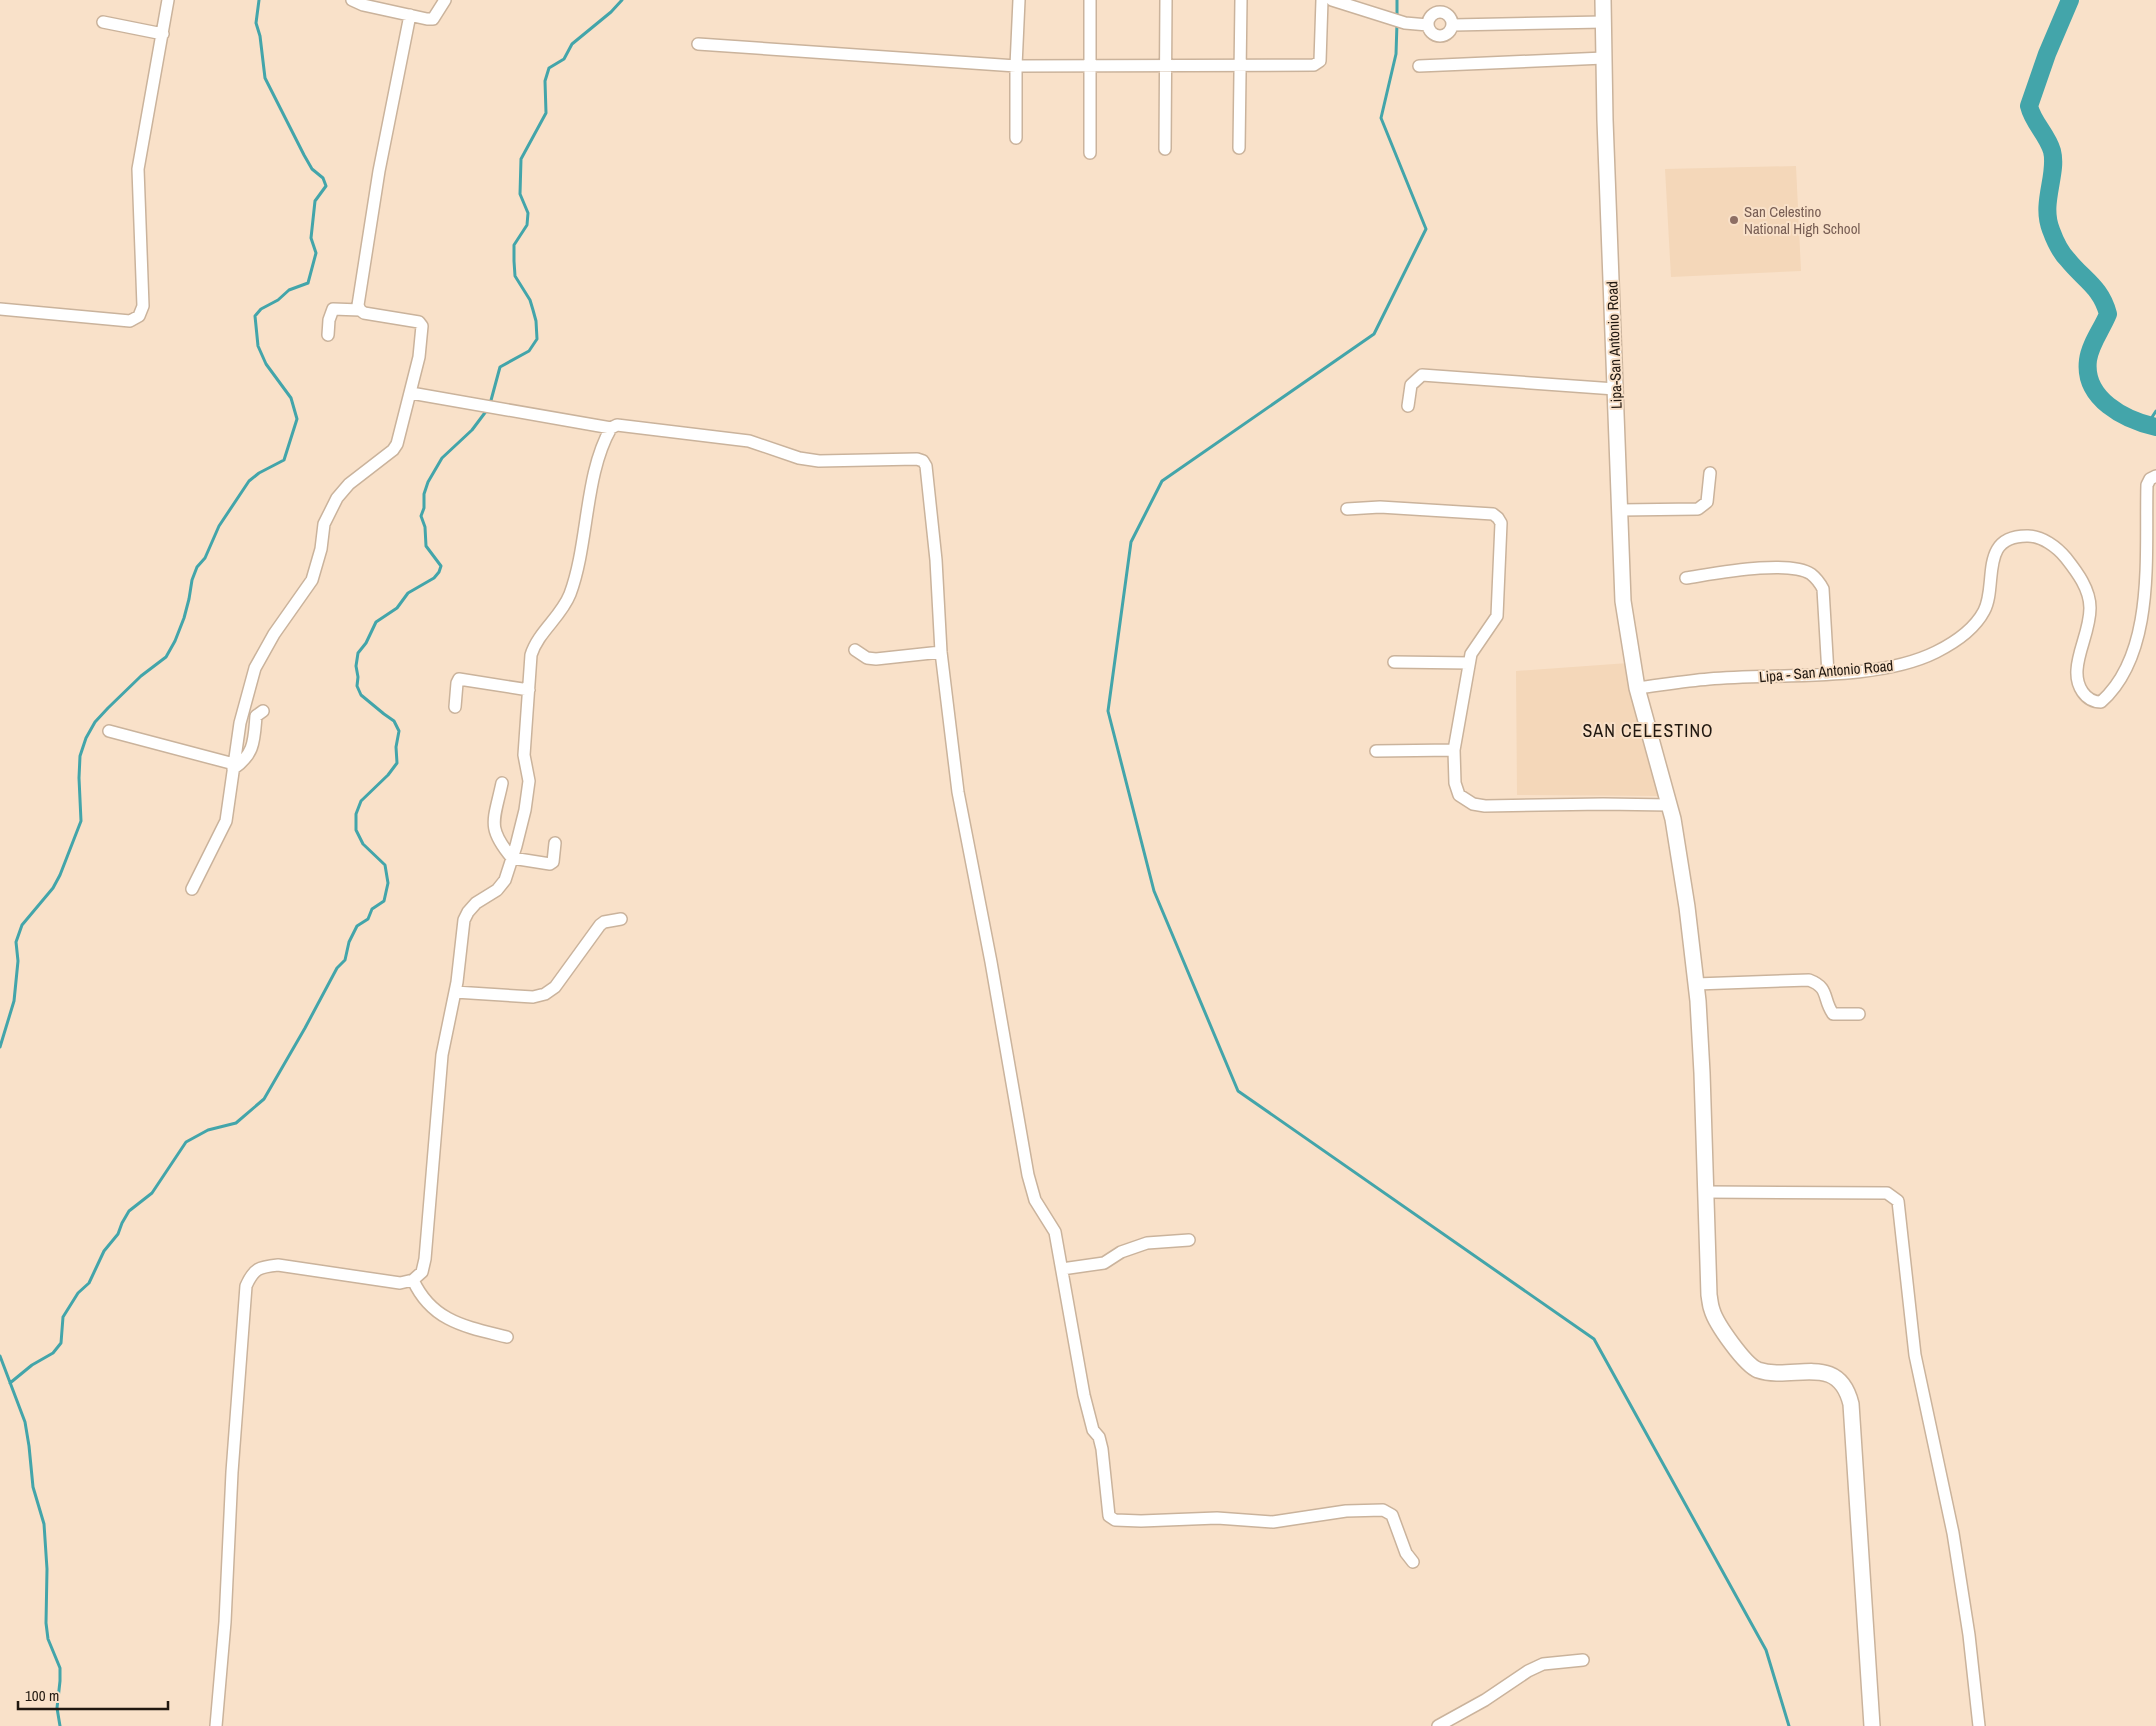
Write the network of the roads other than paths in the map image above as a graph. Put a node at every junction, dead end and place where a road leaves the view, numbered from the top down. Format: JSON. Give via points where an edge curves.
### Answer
{"nodes":[{"id":1,"x":168,"y":0,"type":"edge"},
{"id":2,"x":352,"y":0,"type":"edge"},
{"id":3,"x":446,"y":0,"type":"edge"},
{"id":4,"x":1019,"y":0,"type":"edge"},
{"id":5,"x":1090,"y":0,"type":"edge"},
{"id":6,"x":1166,"y":0,"type":"edge"},
{"id":7,"x":1241,"y":0,"type":"edge"},
{"id":8,"x":1322,"y":0,"type":"edge"},
{"id":9,"x":1332,"y":0,"type":"edge"},
{"id":10,"x":1603,"y":0,"type":"edge"},
{"id":11,"x":410,"y":15,"type":"junction"},
{"id":12,"x":103,"y":22,"type":"dead end"},
{"id":13,"x":1603,"y":22,"type":"junction"},
{"id":14,"x":1428,"y":25,"type":"junction"},
{"id":15,"x":1453,"y":25,"type":"junction"},
{"id":16,"x":163,"y":34,"type":"junction"},
{"id":17,"x":698,"y":44,"type":"dead end"},
{"id":18,"x":1604,"y":58,"type":"junction"},
{"id":19,"x":1016,"y":66,"type":"junction"},
{"id":20,"x":1090,"y":66,"type":"junction"},
{"id":21,"x":1166,"y":66,"type":"junction"},
{"id":22,"x":1240,"y":66,"type":"junction"},
{"id":23,"x":1419,"y":66,"type":"dead end"},
{"id":24,"x":1016,"y":138,"type":"dead end"},
{"id":25,"x":1239,"y":148,"type":"dead end"},
{"id":26,"x":1164,"y":149,"type":"dead end"},
{"id":27,"x":1090,"y":153,"type":"dead end"},
{"id":28,"x":0,"y":309,"type":"edge"},
{"id":29,"x":360,"y":310,"type":"junction"},
{"id":30,"x":328,"y":335,"type":"dead end"},
{"id":31,"x":1615,"y":389,"type":"junction"},
{"id":32,"x":411,"y":393,"type":"junction"},
{"id":33,"x":1408,"y":406,"type":"dead end"},
{"id":34,"x":611,"y":428,"type":"junction"},
{"id":35,"x":1710,"y":473,"type":"dead end"},
{"id":36,"x":2156,"y":476,"type":"edge"},
{"id":37,"x":1346,"y":509,"type":"dead end"},
{"id":38,"x":1620,"y":510,"type":"junction"},
{"id":39,"x":1686,"y":578,"type":"dead end"},
{"id":40,"x":856,"y":650,"type":"dead end"},
{"id":41,"x":941,"y":652,"type":"junction"},
{"id":42,"x":1394,"y":662,"type":"dead end"},
{"id":43,"x":1468,"y":663,"type":"junction"},
{"id":44,"x":1828,"y":674,"type":"junction"},
{"id":45,"x":1638,"y":688,"type":"junction"},
{"id":46,"x":528,"y":690,"type":"junction"},
{"id":47,"x":456,"y":707,"type":"dead end"},
{"id":48,"x":263,"y":711,"type":"dead end"},
{"id":49,"x":109,"y":731,"type":"dead end"},
{"id":50,"x":1454,"y":750,"type":"junction"},
{"id":51,"x":1376,"y":751,"type":"dead end"},
{"id":52,"x":233,"y":767,"type":"junction"},
{"id":53,"x":502,"y":784,"type":"dead end"},
{"id":54,"x":1670,"y":805,"type":"junction"},
{"id":55,"x":555,"y":842,"type":"dead end"},
{"id":56,"x":512,"y":858,"type":"junction"},
{"id":57,"x":192,"y":889,"type":"dead end"},
{"id":58,"x":621,"y":919,"type":"dead end"},
{"id":59,"x":1696,"y":984,"type":"junction"},
{"id":60,"x":455,"y":992,"type":"junction"},
{"id":61,"x":1859,"y":1014,"type":"dead end"},
{"id":62,"x":1706,"y":1192,"type":"junction"},
{"id":63,"x":1189,"y":1240,"type":"dead end"},
{"id":64,"x":1062,"y":1269,"type":"junction"},
{"id":65,"x":414,"y":1280,"type":"junction"},
{"id":66,"x":507,"y":1337,"type":"dead end"},
{"id":67,"x":1413,"y":1562,"type":"dead end"},
{"id":68,"x":1583,"y":1660,"type":"dead end"},
{"id":69,"x":216,"y":1726,"type":"edge"},
{"id":70,"x":1438,"y":1726,"type":"edge"},
{"id":71,"x":1872,"y":1726,"type":"edge"},
{"id":72,"x":1979,"y":1726,"type":"edge"}],
"edges":[{"from":1,"to":16,"type":"street"},
{"from":2,"to":11,"type":"street"},
{"from":3,"to":11,"type":"street","via":[[433,19]]},
{"from":4,"to":19,"type":"street"},
{"from":5,"to":20,"type":"street"},
{"from":6,"to":21,"type":"street"},
{"from":7,"to":22,"type":"street"},
{"from":8,"to":22,"type":"street","via":[[1318,63]]},
{"from":9,"to":14,"type":"street","via":[[1405,24]]},
{"from":10,"to":13,"type":"main road","name":"Lipa-San Antonio Road"},
{"from":11,"to":29,"type":"street","via":[[379,171],[358,305]]},
{"from":12,"to":16,"type":"street"},
{"from":13,"to":15,"type":"street"},
{"from":13,"to":18,"type":"main road","name":"Lipa-San Antonio Road"},
{"from":14,"to":15,"type":"street","via":[[1434,35],[1442,36],[1450,32]]},
{"from":14,"to":15,"type":"street","via":[[1433,14],[1441,12],[1451,17]]},
{"from":16,"to":28,"type":"street","via":[[138,168],[143,306],[139,316],[130,322]]},
{"from":17,"to":19,"type":"street"},
{"from":18,"to":23,"type":"street"},
{"from":18,"to":31,"type":"main road","name":"Lipa-San Antonio Road"},
{"from":19,"to":20,"type":"street"},
{"from":19,"to":24,"type":"street"},
{"from":20,"to":21,"type":"street"},
{"from":20,"to":27,"type":"street"},
{"from":21,"to":22,"type":"street"},
{"from":21,"to":26,"type":"street"},
{"from":22,"to":25,"type":"street"},
{"from":29,"to":30,"type":"street","via":[[333,309]]},
{"from":29,"to":32,"type":"street","via":[[371,315],[421,323],[419,357]]},
{"from":31,"to":33,"type":"street","via":[[1422,375],[1411,385]]},
{"from":31,"to":38,"type":"main road","name":"Lipa-San Antonio Road"},
{"from":32,"to":34,"type":"street"},
{"from":32,"to":52,"type":"street","via":[[400,438],[393,450],[349,484],[329,511],[312,580],[274,634],[255,668],[240,723]]},
{"from":34,"to":41,"type":"street","via":[[617,425],[749,441],[819,462],[923,461],[936,560]]},
{"from":34,"to":46,"type":"street","via":[[596,468],[570,594],[534,646]]},
{"from":35,"to":38,"type":"street","via":[[1707,502],[1698,509]]},
{"from":36,"to":44,"type":"street","name":"Lipa - San Antonio Road","via":[[2147,485],[2147,587],[2143,625],[2133,658],[2119,683],[2101,702],[2086,697],[2079,685],[2077,670],[2088,628],[2089,594],[2061,552],[2048,542],[2028,536],[2002,544],[1996,552],[1985,609],[1966,633],[1936,652],[1908,664]]},
{"from":37,"to":43,"type":"street","via":[[1380,507],[1493,514],[1498,518],[1501,524],[1497,616],[1474,648]]},
{"from":38,"to":45,"type":"main road","name":"Lipa-San Antonio Road","via":[[1623,601]]},
{"from":39,"to":44,"type":"street","via":[[1765,568],[1797,569],[1810,573],[1823,589]]},
{"from":40,"to":41,"type":"street","via":[[867,658],[876,659]]},
{"from":41,"to":64,"type":"street","via":[[958,792],[992,962],[1028,1175],[1035,1200],[1056,1232]]},
{"from":42,"to":43,"type":"street"},
{"from":43,"to":50,"type":"street"},
{"from":44,"to":45,"type":"street","name":"Lipa - San Antonio Road","via":[[1708,679]]},
{"from":45,"to":54,"type":"main road","name":"Lipa-San Antonio Road"},
{"from":46,"to":47,"type":"street","via":[[459,679]]},
{"from":46,"to":56,"type":"street","via":[[524,755],[529,781]]},
{"from":48,"to":52,"type":"street","via":[[256,716],[254,742],[249,755]]},
{"from":49,"to":52,"type":"street"},
{"from":50,"to":51,"type":"street"},
{"from":50,"to":54,"type":"street","via":[[1458,795],[1473,804]]},
{"from":52,"to":57,"type":"street","via":[[226,821]]},
{"from":53,"to":56,"type":"street","via":[[494,831]]},
{"from":54,"to":59,"type":"main road","name":"Lipa-San Antonio Road"},
{"from":55,"to":56,"type":"street","via":[[550,864]]},
{"from":56,"to":60,"type":"street","via":[[505,880],[497,890],[476,903],[464,920]]},
{"from":58,"to":60,"type":"street","via":[[600,925],[555,987],[545,994],[533,997]]},
{"from":59,"to":61,"type":"street","via":[[1809,980],[1824,990],[1832,1014]]},
{"from":59,"to":62,"type":"main road","name":"Lipa-San Antonio Road"},
{"from":60,"to":65,"type":"street","via":[[442,1055],[425,1259],[422,1272]]},
{"from":62,"to":71,"type":"main road","name":"Lipa-San Antonio Road","via":[[1709,1295],[1718,1323],[1742,1356],[1757,1369],[1830,1374],[1848,1392]]},
{"from":62,"to":72,"type":"street","via":[[1887,1193],[1898,1200],[1915,1356],[1953,1533]]},
{"from":63,"to":64,"type":"street","via":[[1147,1243],[1098,1265]]},
{"from":64,"to":67,"type":"street","via":[[1084,1394],[1093,1430],[1102,1449],[1109,1516],[1115,1520],[1141,1521],[1232,1518],[1273,1522],[1346,1511],[1383,1510],[1392,1515],[1406,1553]]},
{"from":65,"to":66,"type":"street","via":[[428,1304],[451,1321]]},
{"from":65,"to":69,"type":"street","via":[[400,1283],[278,1265],[261,1267],[251,1274],[246,1286]]},
{"from":68,"to":70,"type":"street","via":[[1543,1664]]}]}
